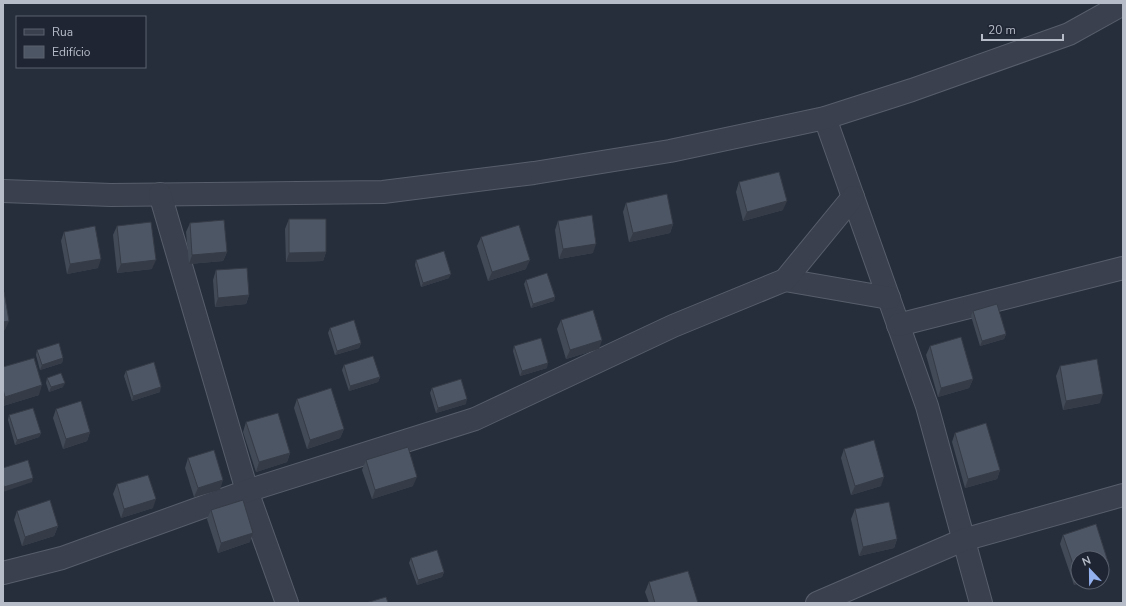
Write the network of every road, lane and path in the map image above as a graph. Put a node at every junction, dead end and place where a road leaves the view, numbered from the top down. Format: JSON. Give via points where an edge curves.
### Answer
{"nodes":[{"id":1,"x":1123,"y":4,"type":"edge"},
{"id":2,"x":825,"y":118,"type":"junction"},
{"id":3,"x":3,"y":192,"type":"edge"},
{"id":4,"x":160,"y":194,"type":"junction"},
{"id":5,"x":853,"y":197,"type":"junction"},
{"id":6,"x":1123,"y":268,"type":"edge"},
{"id":7,"x":785,"y":280,"type":"junction"},
{"id":8,"x":889,"y":298,"type":"junction"},
{"id":9,"x":898,"y":325,"type":"junction"},
{"id":10,"x":247,"y":491,"type":"junction"},
{"id":11,"x":1123,"y":495,"type":"edge"},
{"id":12,"x":963,"y":540,"type":"junction"},
{"id":13,"x":3,"y":573,"type":"edge"},
{"id":14,"x":287,"y":603,"type":"edge"},
{"id":15,"x":817,"y":603,"type":"edge"},
{"id":16,"x":981,"y":603,"type":"edge"}],
"edges":[{"from":1,"to":2,"type":"street","via":[[1069,34]]},
{"from":2,"to":4,"type":"street","via":[[670,151],[534,173],[391,191]]},
{"from":2,"to":5,"type":"street"},
{"from":3,"to":4,"type":"street"},
{"from":4,"to":10,"type":"street"},
{"from":5,"to":7,"type":"street"},
{"from":5,"to":8,"type":"street"},
{"from":6,"to":9,"type":"street"},
{"from":7,"to":8,"type":"street"},
{"from":7,"to":10,"type":"street","via":[[673,326],[474,419]]},
{"from":8,"to":9,"type":"street"},
{"from":9,"to":12,"type":"street","via":[[926,406]]},
{"from":10,"to":13,"type":"street","via":[[62,558]]},
{"from":10,"to":14,"type":"street"},
{"from":11,"to":12,"type":"street"},
{"from":12,"to":15,"type":"street"},
{"from":12,"to":16,"type":"street"}]}
